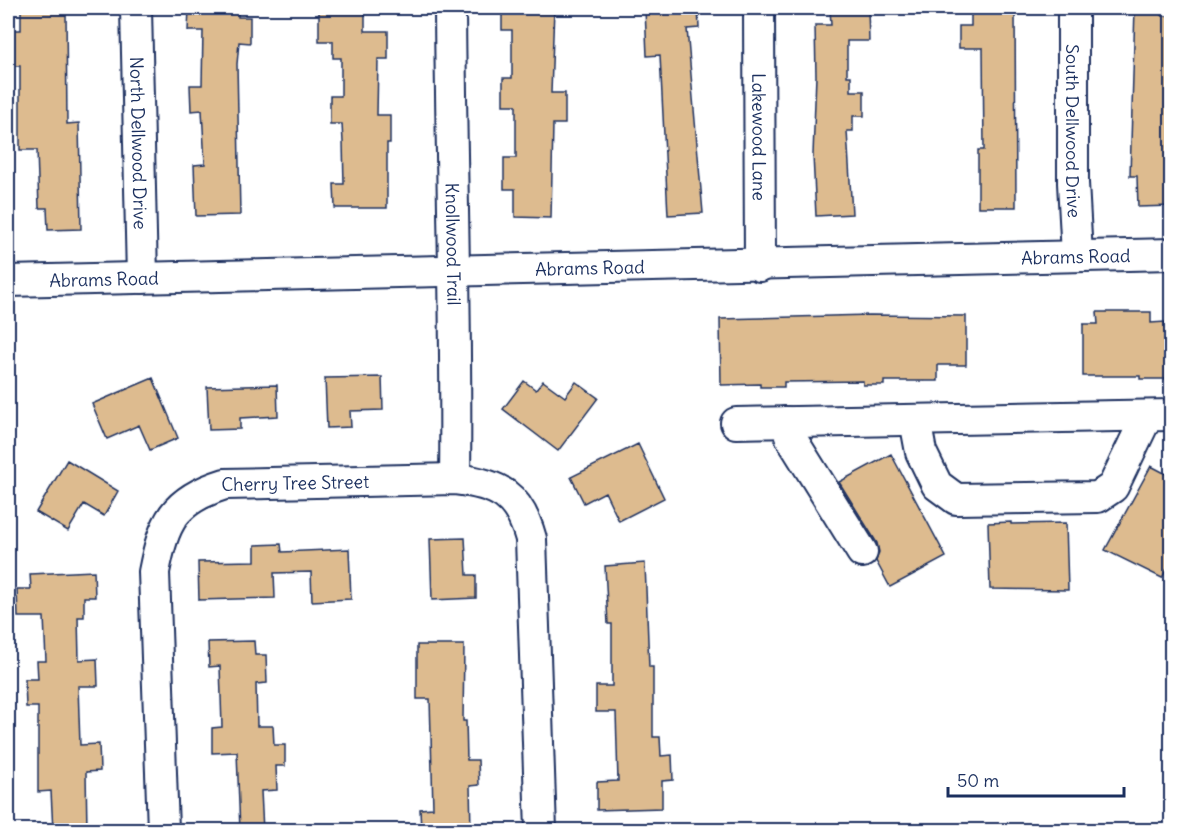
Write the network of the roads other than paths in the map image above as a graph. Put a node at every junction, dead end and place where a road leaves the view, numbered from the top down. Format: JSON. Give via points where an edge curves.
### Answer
{"nodes":[{"id":1,"x":136,"y":8,"type":"edge"},
{"id":2,"x":450,"y":8,"type":"edge"},
{"id":3,"x":759,"y":8,"type":"edge"},
{"id":4,"x":1073,"y":8,"type":"edge"},
{"id":5,"x":1172,"y":254,"type":"edge"},
{"id":6,"x":1077,"y":255,"type":"junction"},
{"id":7,"x":760,"y":266,"type":"junction"},
{"id":8,"x":454,"y":272,"type":"junction"},
{"id":9,"x":142,"y":278,"type":"junction"},
{"id":10,"x":8,"y":281,"type":"edge"},
{"id":11,"x":1159,"y":416,"type":"edge"},
{"id":12,"x":915,"y":420,"type":"junction"},
{"id":13,"x":786,"y":422,"type":"junction"},
{"id":14,"x":736,"y":423,"type":"dead end"},
{"id":15,"x":455,"y":479,"type":"junction"},
{"id":16,"x":862,"y":552,"type":"dead end"},
{"id":17,"x":163,"y":831,"type":"edge"},
{"id":18,"x":541,"y":831,"type":"edge"}],
"edges":[{"from":1,"to":9,"type":"street","name":"North Dellwood Drive"},
{"from":2,"to":8,"type":"street","name":"Knollwood Trail"},
{"from":3,"to":7,"type":"street","name":"Lakewood Lane"},
{"from":4,"to":6,"type":"street","name":"South Dellwood Drive"},
{"from":5,"to":6,"type":"street","name":"Abrams Road"},
{"from":6,"to":7,"type":"street","name":"Abrams Road"},
{"from":7,"to":8,"type":"street","name":"Abrams Road"},
{"from":8,"to":9,"type":"street","name":"Abrams Road"},
{"from":8,"to":15,"type":"street","name":"Knollwood Trail"},
{"from":9,"to":10,"type":"street","name":"Abrams Road"},
{"from":11,"to":12,"type":"street"},
{"from":11,"to":12,"type":"street","via":[[1113,487],[1098,497],[956,499],[937,485],[921,452]]},
{"from":12,"to":13,"type":"street"},
{"from":13,"to":14,"type":"street"},
{"from":13,"to":16,"type":"street","via":[[791,438]]},
{"from":15,"to":17,"type":"street","name":"Cherry Tree Street","via":[[225,484],[188,501],[170,519],[162,533],[154,572]]},
{"from":15,"to":18,"type":"street","name":"Cherry Tree Street","via":[[478,482],[505,493],[517,504],[531,539]]}]}
